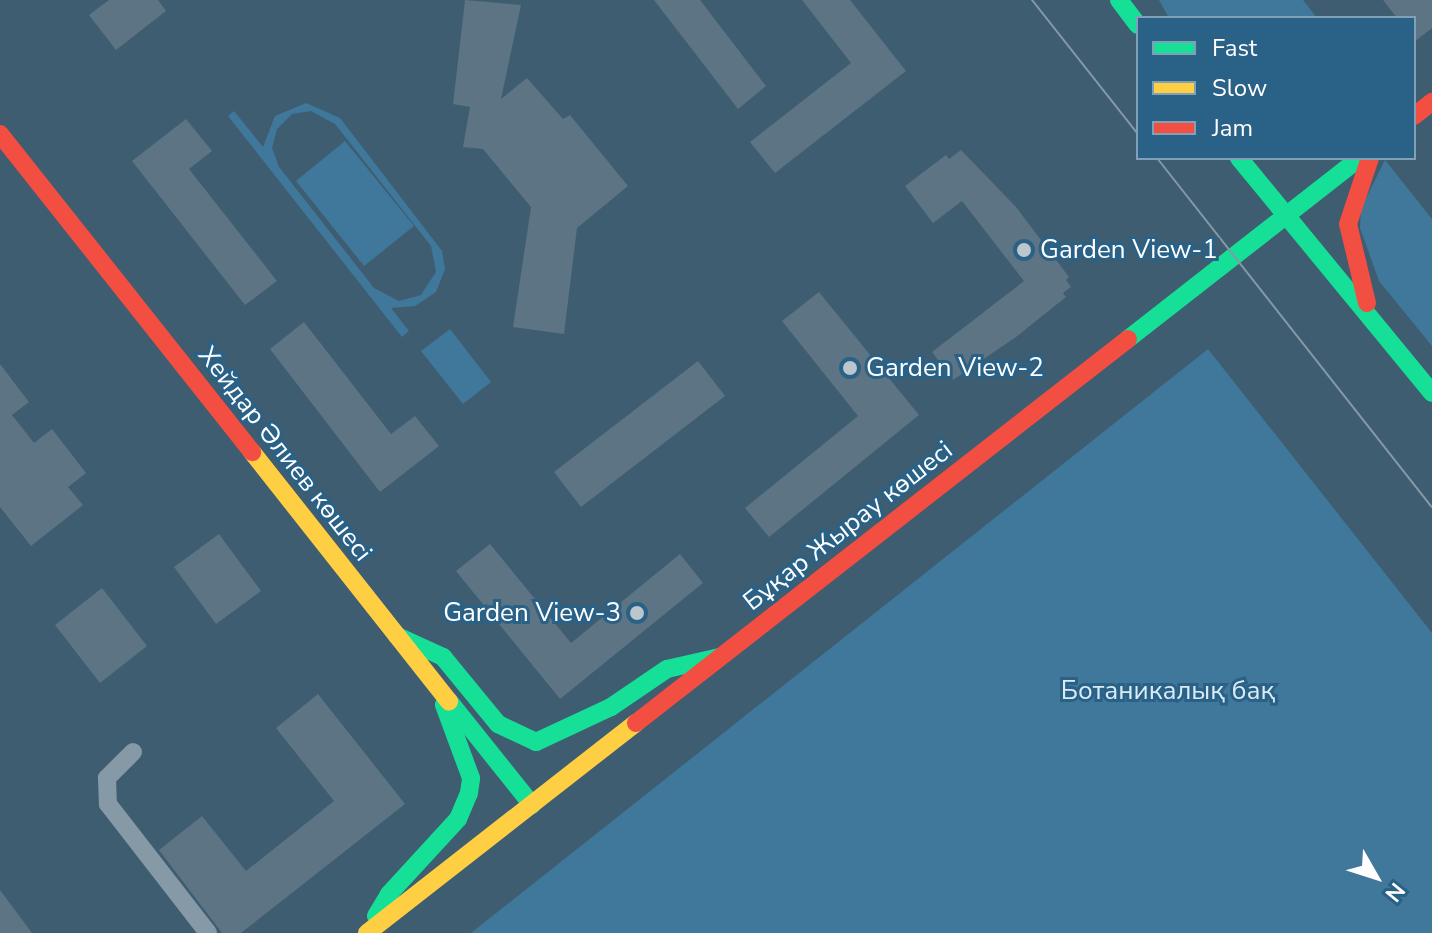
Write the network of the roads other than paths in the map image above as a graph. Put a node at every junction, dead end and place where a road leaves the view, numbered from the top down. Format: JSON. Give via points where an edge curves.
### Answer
{"nodes":[{"id":1,"x":1119,"y":0,"type":"edge"},
{"id":2,"x":1131,"y":0,"type":"edge"},
{"id":3,"x":1143,"y":16,"type":"edge"},
{"id":4,"x":1136,"y":22,"type":"edge"},
{"id":5,"x":1432,"y":102,"type":"edge"},
{"id":6,"x":1416,"y":114,"type":"edge"},
{"id":7,"x":0,"y":134,"type":"edge"},
{"id":8,"x":1241,"y":160,"type":"edge"},
{"id":9,"x":1251,"y":160,"type":"edge"},
{"id":10,"x":1357,"y":160,"type":"edge"},
{"id":11,"x":1369,"y":160,"type":"edge"},
{"id":12,"x":1286,"y":214,"type":"junction"},
{"id":13,"x":1372,"y":317,"type":"junction"},
{"id":14,"x":1432,"y":393,"type":"edge"},
{"id":15,"x":391,"y":634,"type":"junction"},
{"id":16,"x":723,"y":657,"type":"junction"},
{"id":17,"x":440,"y":692,"type":"junction"},
{"id":18,"x":133,"y":752,"type":"dead end"},
{"id":19,"x":532,"y":805,"type":"junction"},
{"id":20,"x":208,"y":933,"type":"edge"},
{"id":21,"x":367,"y":933,"type":"edge"}],
"edges":[{"from":1,"to":4,"type":"street"},
{"from":2,"to":3,"type":"street"},
{"from":5,"to":6,"type":"street"},
{"from":7,"to":15,"type":"street","name":"Хейдар Әлиев көшесі"},
{"from":8,"to":12,"type":"street"},
{"from":9,"to":12,"type":"street"},
{"from":10,"to":12,"type":"street","name":"Бұқар Жырау көшесі"},
{"from":11,"to":13,"type":"street","via":[[1348,224],[1352,256]]},
{"from":12,"to":13,"type":"street"},
{"from":12,"to":16,"type":"street","name":"Бұқар Жырау көшесі"},
{"from":13,"to":14,"type":"street"},
{"from":15,"to":16,"type":"street","via":[[443,657],[498,724],[536,742],[597,715],[667,669]]},
{"from":15,"to":17,"type":"street","name":"Хейдар Әлиев көшесі"},
{"from":16,"to":19,"type":"street","name":"Бұқар Жырау көшесі"},
{"from":17,"to":19,"type":"street","name":"Хейдар Әлиев көшесі"},
{"from":17,"to":21,"type":"street","via":[[471,778],[469,793],[458,819],[389,894]]},
{"from":18,"to":20,"type":"street","via":[[107,778],[108,804]]},
{"from":19,"to":21,"type":"street","name":"Бұқар Жырау көшесі"}]}
